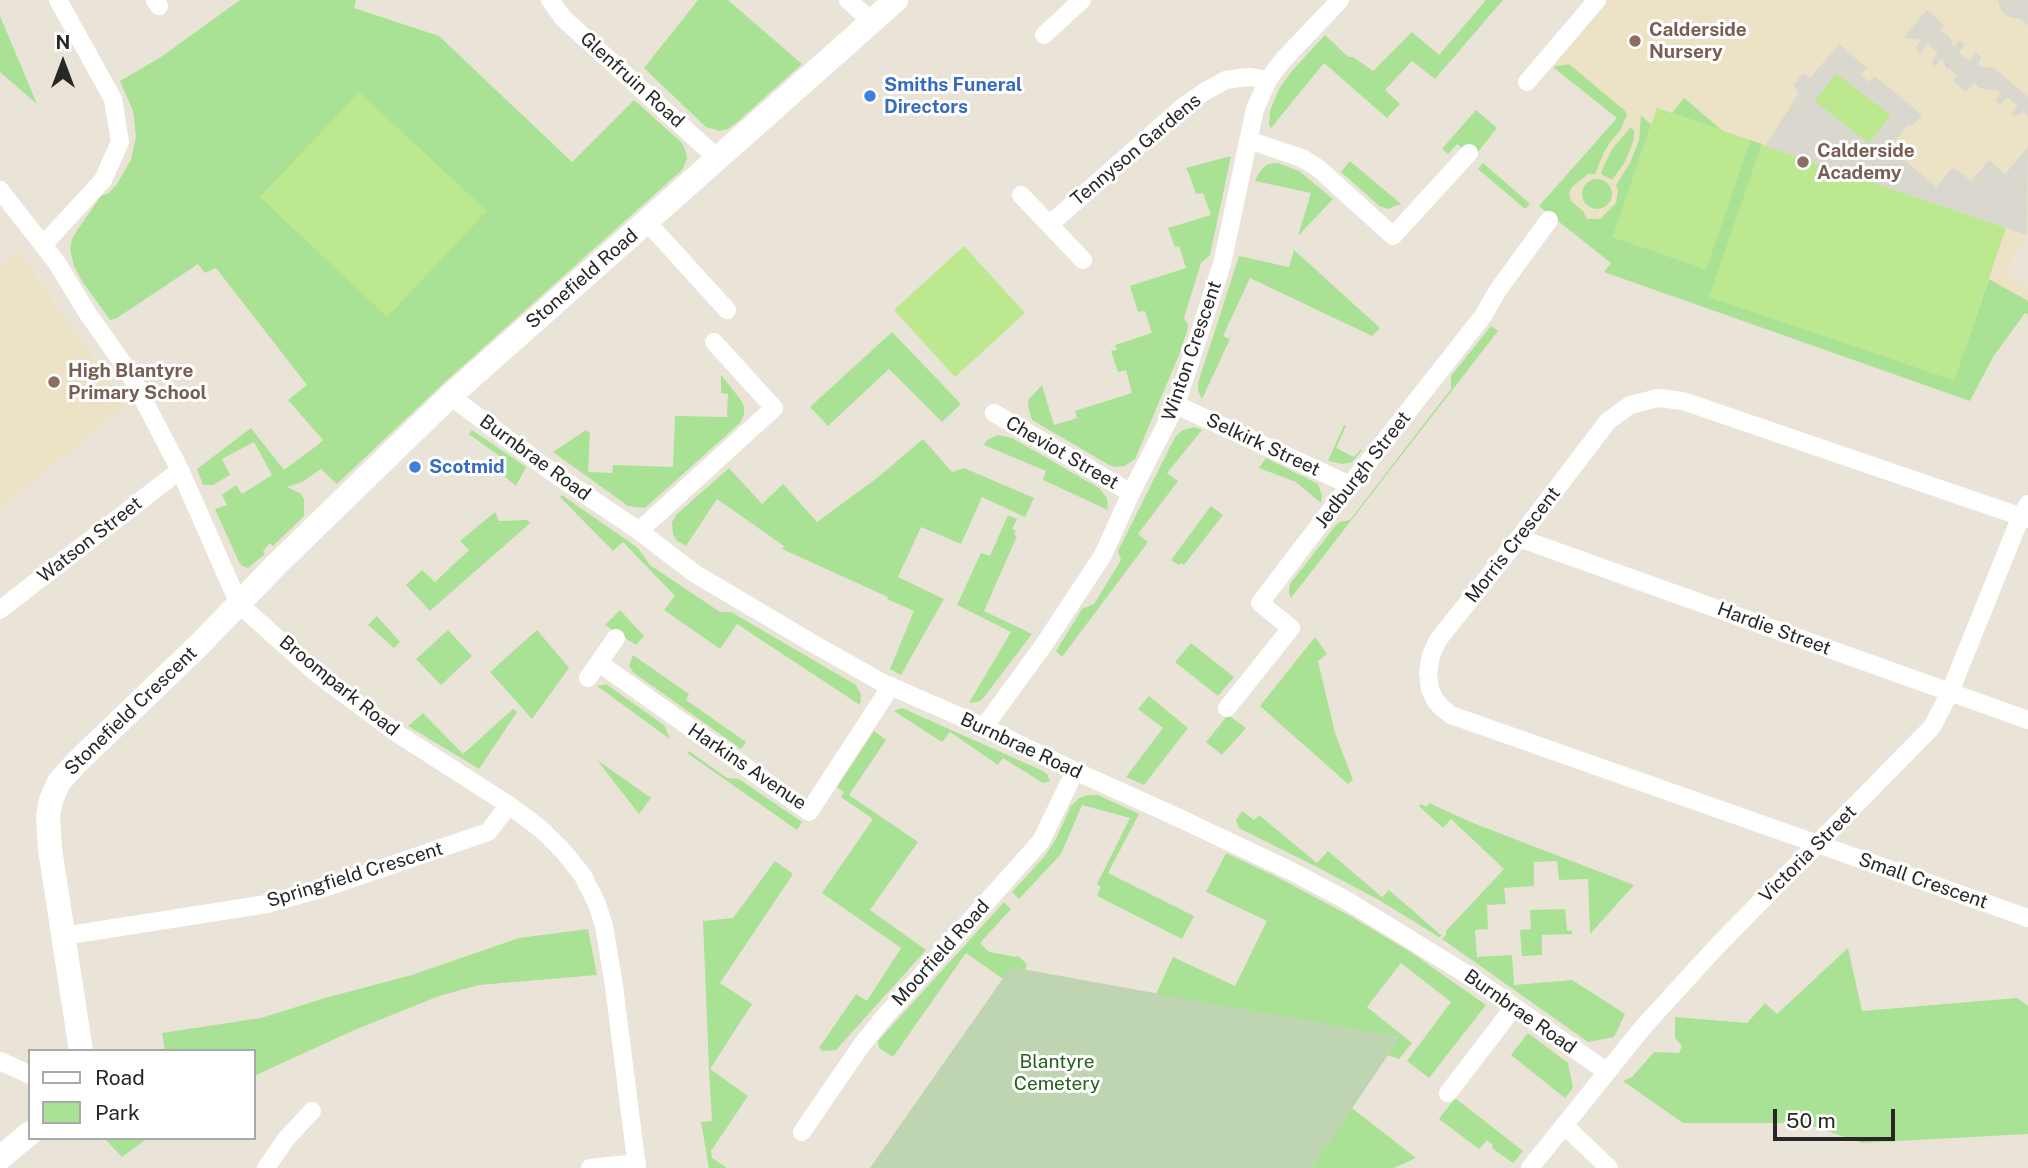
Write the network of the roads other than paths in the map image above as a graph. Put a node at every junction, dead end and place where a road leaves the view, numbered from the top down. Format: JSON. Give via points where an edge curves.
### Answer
{"nodes":[{"id":1,"x":58,"y":0,"type":"edge"},
{"id":2,"x":550,"y":0,"type":"edge"},
{"id":3,"x":848,"y":0,"type":"edge"},
{"id":4,"x":895,"y":0,"type":"edge"},
{"id":5,"x":1340,"y":0,"type":"edge"},
{"id":6,"x":1597,"y":0,"type":"edge"},
{"id":7,"x":1077,"y":2,"type":"edge"},
{"id":8,"x":872,"y":21,"type":"junction"},
{"id":9,"x":1044,"y":35,"type":"dead end"},
{"id":10,"x":1268,"y":80,"type":"junction"},
{"id":11,"x":1527,"y":82,"type":"dead end"},
{"id":12,"x":1248,"y":140,"type":"junction"},
{"id":13,"x":1469,"y":153,"type":"dead end"},
{"id":14,"x":717,"y":158,"type":"junction"},
{"id":15,"x":1021,"y":195,"type":"dead end"},
{"id":16,"x":3,"y":198,"type":"edge"},
{"id":17,"x":1549,"y":220,"type":"dead end"},
{"id":18,"x":647,"y":222,"type":"junction"},
{"id":19,"x":1049,"y":225,"type":"junction"},
{"id":20,"x":43,"y":245,"type":"junction"},
{"id":21,"x":1083,"y":260,"type":"dead end"},
{"id":22,"x":727,"y":310,"type":"dead end"},
{"id":23,"x":714,"y":342,"type":"dead end"},
{"id":24,"x":450,"y":396,"type":"junction"},
{"id":25,"x":1176,"y":405,"type":"junction"},
{"id":26,"x":994,"y":413,"type":"dead end"},
{"id":27,"x":180,"y":470,"type":"junction"},
{"id":28,"x":1350,"y":485,"type":"junction"},
{"id":29,"x":1131,"y":493,"type":"junction"},
{"id":30,"x":2026,"y":513,"type":"edge"},
{"id":31,"x":639,"y":531,"type":"junction"},
{"id":32,"x":1519,"y":538,"type":"junction"},
{"id":33,"x":276,"y":565,"type":"joint"},
{"id":34,"x":240,"y":604,"type":"junction"},
{"id":35,"x":0,"y":610,"type":"edge"},
{"id":36,"x":616,"y":638,"type":"dead end"},
{"id":37,"x":891,"y":687,"type":"junction"},
{"id":38,"x":1950,"y":692,"type":"junction"},
{"id":39,"x":1227,"y":708,"type":"dead end"},
{"id":40,"x":2028,"y":720,"type":"edge"},
{"id":41,"x":984,"y":727,"type":"junction"},
{"id":42,"x":1075,"y":771,"type":"junction"},
{"id":43,"x":509,"y":805,"type":"junction"},
{"id":44,"x":1818,"y":844,"type":"junction"},
{"id":45,"x":2028,"y":918,"type":"edge"},
{"id":46,"x":63,"y":936,"type":"junction"},
{"id":47,"x":1514,"y":1007,"type":"junction"},
{"id":48,"x":81,"y":1049,"type":"edge"},
{"id":49,"x":0,"y":1061,"type":"edge"},
{"id":50,"x":1606,"y":1071,"type":"junction"},
{"id":51,"x":28,"y":1074,"type":"edge"},
{"id":52,"x":1448,"y":1093,"type":"dead end"},
{"id":53,"x":312,"y":1111,"type":"dead end"},
{"id":54,"x":1564,"y":1125,"type":"junction"},
{"id":55,"x":802,"y":1132,"type":"dead end"},
{"id":56,"x":28,"y":1135,"type":"edge"},
{"id":57,"x":0,"y":1158,"type":"edge"},
{"id":58,"x":637,"y":1166,"type":"edge"},
{"id":59,"x":266,"y":1168,"type":"edge"},
{"id":60,"x":590,"y":1168,"type":"edge"},
{"id":61,"x":1530,"y":1168,"type":"edge"},
{"id":62,"x":1609,"y":1168,"type":"edge"}],
"edges":[{"from":1,"to":20,"type":"street","via":[[113,99],[120,142],[103,180]]},
{"from":2,"to":14,"type":"street","name":"Glenfruin Road","via":[[563,18]]},
{"from":3,"to":8,"type":"street"},
{"from":4,"to":8,"type":"street","name":"Stonefield Road"},
{"from":5,"to":10,"type":"street","name":"Winton Crescent"},
{"from":6,"to":11,"type":"street"},
{"from":7,"to":9,"type":"street"},
{"from":8,"to":14,"type":"street","name":"Stonefield Road"},
{"from":10,"to":12,"type":"street","name":"Winton Crescent"},
{"from":10,"to":19,"type":"street","name":"Tennyson Gardens","via":[[1226,80],[1204,92]]},
{"from":12,"to":13,"type":"street","via":[[1318,168],[1393,236]]},
{"from":12,"to":25,"type":"street","name":"Winton Crescent","via":[[1222,264]]},
{"from":14,"to":18,"type":"street","name":"Stonefield Road"},
{"from":15,"to":19,"type":"street"},
{"from":16,"to":20,"type":"street","name":"Broompark Road"},
{"from":17,"to":28,"type":"street","name":"Jedburgh Street","via":[[1483,316]]},
{"from":18,"to":22,"type":"street"},
{"from":18,"to":24,"type":"street","name":"Stonefield Road"},
{"from":19,"to":21,"type":"street"},
{"from":20,"to":27,"type":"street","name":"Broompark Road","via":[[130,372]]},
{"from":23,"to":31,"type":"street","via":[[774,408]]},
{"from":24,"to":31,"type":"street","name":"Burnbrae Road"},
{"from":24,"to":33,"type":"street","name":"Stonefield Road"},
{"from":25,"to":28,"type":"street","name":"Selkirk Street"},
{"from":25,"to":29,"type":"street","name":"Winton Crescent"},
{"from":26,"to":29,"type":"street","name":"Cheviot Street"},
{"from":27,"to":34,"type":"street","name":"Broompark Road"},
{"from":27,"to":35,"type":"street","name":"Watson Street"},
{"from":28,"to":39,"type":"street","name":"Jedburgh Street","via":[[1260,603],[1292,628]]},
{"from":29,"to":41,"type":"street","name":"Winton Crescent","via":[[1087,582]]},
{"from":30,"to":32,"type":"street","name":"Morris Crescent","via":[[1684,401],[1658,398],[1630,405],[1608,421]]},
{"from":30,"to":38,"type":"street","name":"Victoria Street"},
{"from":31,"to":37,"type":"street","name":"Burnbrae Road","via":[[694,573]]},
{"from":32,"to":38,"type":"street","name":"Hardie Street"},
{"from":32,"to":44,"type":"street","name":"Morris Crescent","via":[[1431,655],[1430,689],[1442,708],[1451,715]]},
{"from":33,"to":34,"type":"street","name":"Stonefield Crescent"},
{"from":34,"to":43,"type":"street","name":"Broompark Road","via":[[316,673],[388,727]]},
{"from":34,"to":46,"type":"street","name":"Stonefield Crescent","via":[[59,782],[48,817]]},
{"from":36,"to":37,"type":"street","name":"Harkins Avenue","via":[[593,671],[809,812]]},
{"from":37,"to":41,"type":"street","name":"Burnbrae Road"},
{"from":38,"to":40,"type":"street","name":"Hardie Street"},
{"from":38,"to":44,"type":"street","name":"Victoria Street","via":[[1932,727]]},
{"from":41,"to":42,"type":"street","name":"Burnbrae Road"},
{"from":42,"to":47,"type":"street","name":"Burnbrae Road","via":[[1346,900]]},
{"from":42,"to":55,"type":"street","name":"Moorfield Road","via":[[1041,841],[863,1043]]},
{"from":43,"to":46,"type":"street","name":"Springfield Crescent","via":[[488,832],[327,887],[267,904]]},
{"from":43,"to":58,"type":"street","name":"Broompark Road","via":[[564,852],[597,904],[614,986]]},
{"from":44,"to":45,"type":"street","name":"Small Crescent"},
{"from":44,"to":50,"type":"street","name":"Victoria Street","via":[[1719,944]]},
{"from":46,"to":48,"type":"street","name":"Stonefield Crescent"},
{"from":47,"to":50,"type":"street","name":"Burnbrae Road"},
{"from":47,"to":52,"type":"street"},
{"from":49,"to":51,"type":"street"},
{"from":50,"to":54,"type":"street","name":"Victoria Street"},
{"from":53,"to":59,"type":"street"},
{"from":54,"to":61,"type":"street","name":"Victoria Street"},
{"from":54,"to":62,"type":"street"},
{"from":56,"to":57,"type":"street"},
{"from":58,"to":60,"type":"street"}]}
